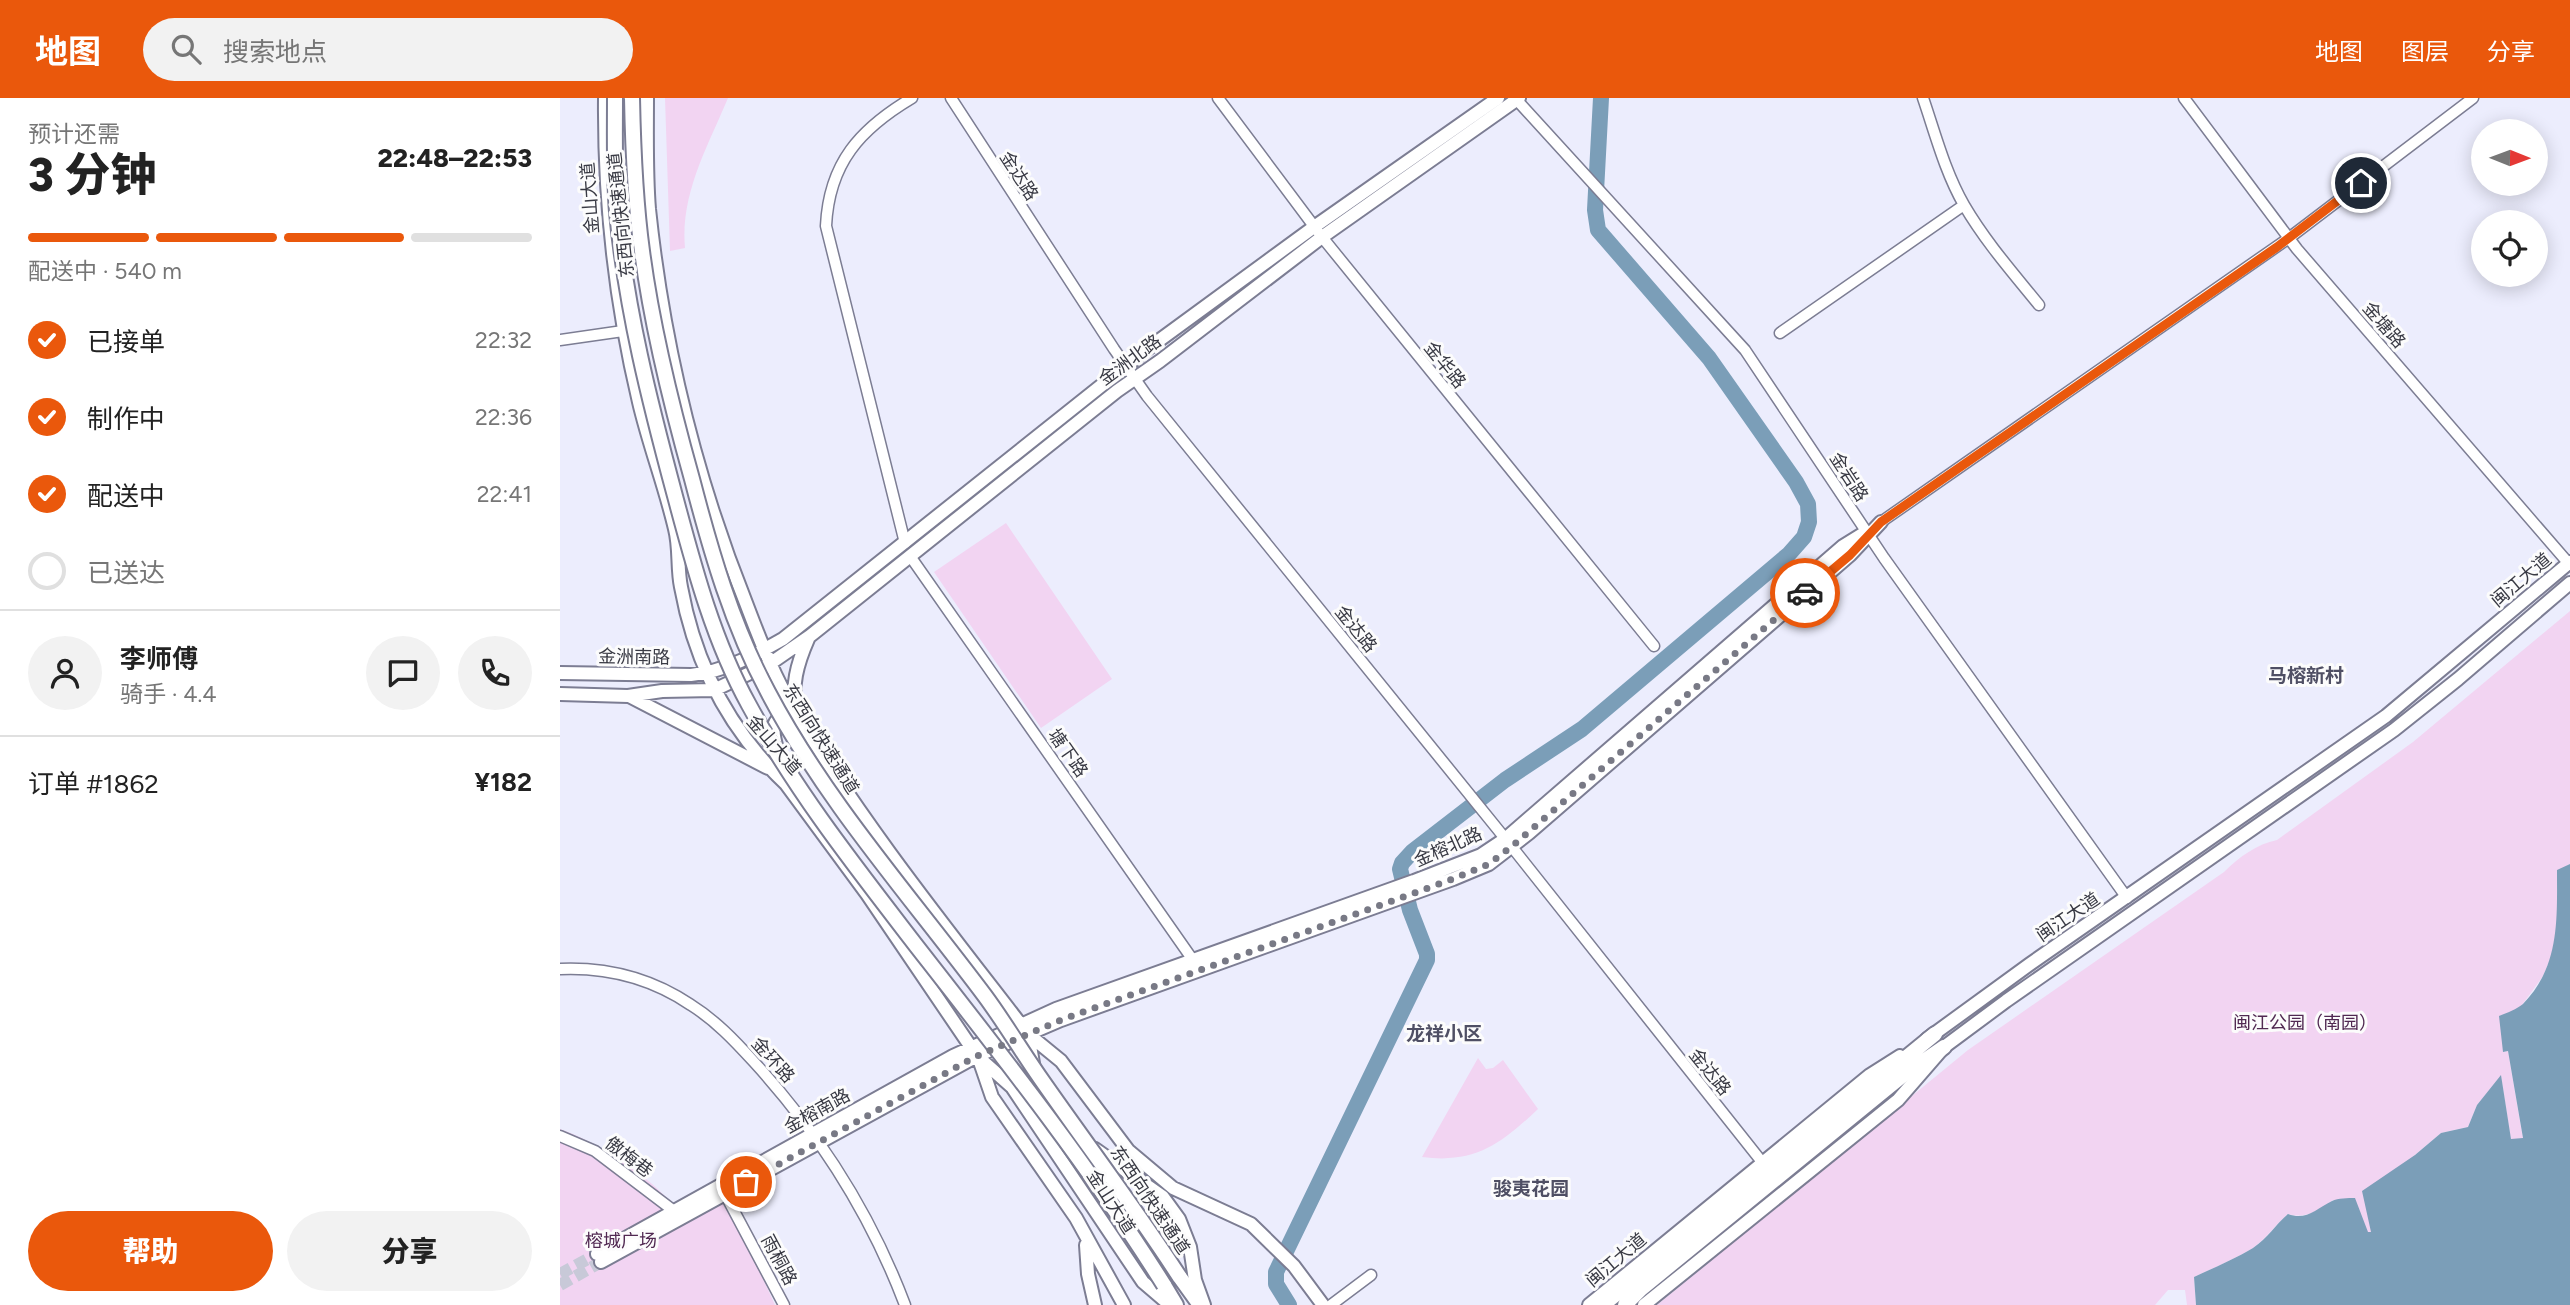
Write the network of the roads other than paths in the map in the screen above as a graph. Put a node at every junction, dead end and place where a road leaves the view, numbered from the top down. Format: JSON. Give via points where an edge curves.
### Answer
{"nodes":[{"id":1,"x":605,"y":98,"type":"edge"},
{"id":2,"x":615,"y":98,"type":"edge"},
{"id":3,"x":632,"y":98,"type":"edge"},
{"id":4,"x":647,"y":98,"type":"edge"},
{"id":5,"x":912,"y":98,"type":"edge"},
{"id":6,"x":951,"y":98,"type":"edge"},
{"id":7,"x":1218,"y":98,"type":"edge"},
{"id":8,"x":1498,"y":98,"type":"edge"},
{"id":9,"x":1517,"y":98,"type":"edge"},
{"id":10,"x":1923,"y":98,"type":"edge"},
{"id":11,"x":2184,"y":98,"type":"edge"},
{"id":12,"x":2473,"y":98,"type":"edge"},
{"id":13,"x":1964,"y":205,"type":"junction"},
{"id":14,"x":1318,"y":232,"type":"junction"},
{"id":15,"x":2289,"y":238,"type":"junction"},
{"id":16,"x":2039,"y":305,"type":"dead end"},
{"id":17,"x":623,"y":331,"type":"junction"},
{"id":18,"x":1780,"y":333,"type":"dead end"},
{"id":19,"x":560,"y":340,"type":"edge"},
{"id":20,"x":1126,"y":366,"type":"junction"},
{"id":21,"x":1134,"y":379,"type":"junction"},
{"id":22,"x":714,"y":516,"type":"junction"},
{"id":23,"x":1881,"y":522,"type":"joint"},
{"id":24,"x":675,"y":529,"type":"junction"},
{"id":25,"x":1868,"y":533,"type":"junction"},
{"id":26,"x":907,"y":550,"type":"junction"},
{"id":27,"x":2570,"y":563,"type":"edge"},
{"id":28,"x":2570,"y":583,"type":"edge"},
{"id":29,"x":810,"y":636,"type":"junction"},
{"id":30,"x":1654,"y":646,"type":"dead end"},
{"id":31,"x":765,"y":649,"type":"junction"},
{"id":32,"x":771,"y":663,"type":"junction"},
{"id":33,"x":560,"y":673,"type":"edge"},
{"id":34,"x":707,"y":673,"type":"junction"},
{"id":35,"x":714,"y":690,"type":"junction"},
{"id":36,"x":560,"y":694,"type":"edge"},
{"id":37,"x":628,"y":696,"type":"junction"},
{"id":38,"x":796,"y":713,"type":"junction"},
{"id":39,"x":770,"y":769,"type":"junction"},
{"id":40,"x":786,"y":784,"type":"junction"},
{"id":41,"x":1508,"y":843,"type":"junction"},
{"id":42,"x":2127,"y":898,"type":"junction"},
{"id":43,"x":1196,"y":965,"type":"junction"},
{"id":44,"x":560,"y":969,"type":"edge"},
{"id":45,"x":1025,"y":1029,"type":"junction"},
{"id":46,"x":1940,"y":1041,"type":"junction"},
{"id":47,"x":974,"y":1051,"type":"junction"},
{"id":48,"x":560,"y":1136,"type":"edge"},
{"id":49,"x":816,"y":1138,"type":"junction"},
{"id":50,"x":1129,"y":1151,"type":"junction"},
{"id":51,"x":1798,"y":1154,"type":"junction"},
{"id":52,"x":1762,"y":1162,"type":"junction"},
{"id":53,"x":725,"y":1194,"type":"junction"},
{"id":54,"x":1163,"y":1197,"type":"junction"},
{"id":55,"x":674,"y":1211,"type":"junction"},
{"id":56,"x":1076,"y":1218,"type":"junction"},
{"id":57,"x":1371,"y":1275,"type":"dead end"},
{"id":58,"x":784,"y":1305,"type":"edge"},
{"id":59,"x":905,"y":1305,"type":"edge"},
{"id":60,"x":1095,"y":1305,"type":"edge"},
{"id":61,"x":1124,"y":1305,"type":"edge"},
{"id":62,"x":1170,"y":1305,"type":"edge"},
{"id":63,"x":1176,"y":1305,"type":"edge"},
{"id":64,"x":1202,"y":1305,"type":"edge"},
{"id":65,"x":1323,"y":1305,"type":"edge"},
{"id":66,"x":1331,"y":1305,"type":"edge"},
{"id":67,"x":1589,"y":1305,"type":"edge"},
{"id":68,"x":1603,"y":1305,"type":"edge"},
{"id":69,"x":1625,"y":1305,"type":"edge"},
{"id":70,"x":1644,"y":1305,"type":"edge"}],
"edges":[{"from":1,"to":17,"type":"main road","name":"金山大道","via":[[607,211]]},
{"from":2,"to":63,"type":"highway","name":"东西向快速通道","bridge":true,"via":[[618,222],[650,402],[715,631],[748,704],[839,845],[1109,1200]]},
{"from":3,"to":64,"type":"highway","name":"东西向快速通道","bridge":true,"via":[[642,253],[669,397],[712,555],[768,692],[858,831],[987,999]]},
{"from":4,"to":22,"type":"main road","name":"金山大道","via":[[649,207],[660,290]]},
{"from":5,"to":26,"type":"street","name":"塘下路","via":[[886,113],[853,144],[831,190],[826,226]]},
{"from":6,"to":20,"type":"street","name":"金达路"},
{"from":7,"to":14,"type":"street","name":"金华路"},
{"from":8,"to":14,"type":"main road","name":"金洲北路"},
{"from":9,"to":14,"type":"main road","name":"金洲北路"},
{"from":9,"to":25,"type":"street","name":"金岩路","via":[[1745,350]]},
{"from":10,"to":13,"type":"street"},
{"from":11,"to":15,"type":"street","name":"金塘路"},
{"from":12,"to":15,"type":"street","name":"金榕北路"},
{"from":13,"to":16,"type":"street"},
{"from":13,"to":18,"type":"street"},
{"from":14,"to":20,"type":"main road","name":"金洲北路"},
{"from":14,"to":21,"type":"main road","name":"金洲北路"},
{"from":14,"to":30,"type":"street","name":"金华路"},
{"from":15,"to":23,"type":"street","name":"金榕北路"},
{"from":15,"to":27,"type":"street","name":"金塘路"},
{"from":17,"to":19,"type":"street"},
{"from":17,"to":24,"type":"main road","name":"金山大道"},
{"from":20,"to":21,"type":"street","name":"金达路"},
{"from":20,"to":26,"type":"main road","name":"金洲北路"},
{"from":21,"to":26,"type":"main road","name":"金洲北路"},
{"from":21,"to":41,"type":"street","name":"金达路"},
{"from":22,"to":24,"type":"main road"},
{"from":22,"to":31,"type":"main road","name":"金山大道"},
{"from":23,"to":25,"type":"main road","name":"金榕北路"},
{"from":24,"to":34,"type":"main road","name":"金山大道","via":[[684,603]]},
{"from":25,"to":41,"type":"main road","name":"金榕北路","via":[[1850,555]]},
{"from":25,"to":42,"type":"street","name":"金岩路"},
{"from":26,"to":29,"type":"main road","name":"金洲北路"},
{"from":26,"to":31,"type":"main road","name":"金洲北路"},
{"from":26,"to":43,"type":"street","name":"塘下路"},
{"from":27,"to":42,"type":"main road","name":"闽江大道","via":[[2396,709]]},
{"from":28,"to":46,"type":"main road","name":"闽江大道","via":[[2394,730],[2006,1001]]},
{"from":29,"to":32,"type":"main road","name":"金洲北路"},
{"from":29,"to":38,"type":"main road","via":[[794,676]]},
{"from":31,"to":32,"type":"main road","name":"金山大道"},
{"from":31,"to":34,"type":"main road","name":"金洲南路"},
{"from":32,"to":35,"type":"main road","name":"金洲北路"},
{"from":32,"to":38,"type":"main road","name":"金山大道"},
{"from":33,"to":34,"type":"main road","name":"金洲南路"},
{"from":34,"to":35,"type":"main road","name":"金山大道"},
{"from":35,"to":37,"type":"main road"},
{"from":35,"to":39,"type":"main road","name":"金山大道","via":[[733,724]]},
{"from":36,"to":37,"type":"main road"},
{"from":37,"to":39,"type":"main road"},
{"from":38,"to":40,"type":"main road","via":[[780,717],[774,724]]},
{"from":38,"to":45,"type":"main road","name":"金山大道","via":[[859,810]]},
{"from":39,"to":40,"type":"main road","name":"金山大道"},
{"from":40,"to":47,"type":"main road","name":"金山大道"},
{"from":41,"to":43,"type":"main road","name":"金榕北路","via":[[1489,864]]},
{"from":41,"to":52,"type":"street","name":"金达路"},
{"from":42,"to":46,"type":"main road","name":"闽江大道","via":[[2030,964]]},
{"from":43,"to":45,"type":"main road","name":"金榕北路","via":[[1056,1009]]},
{"from":44,"to":49,"type":"street","name":"金环路","via":[[621,973],[691,1004],[749,1057]]},
{"from":45,"to":47,"type":"main road","name":"金榕南路"},
{"from":45,"to":50,"type":"main road","via":[[1061,1061]]},
{"from":45,"to":54,"type":"main road","name":"金山大道","via":[[1035,1076],[1073,1128],[1103,1156]]},
{"from":46,"to":51,"type":"highway","via":[[1902,1076]]},
{"from":46,"to":52,"type":"main road","name":"闽江大道","via":[[1870,1074]]},
{"from":46,"to":70,"type":"main road","name":"闽江大道","via":[[1898,1100]]},
{"from":47,"to":49,"type":"main road","name":"金榕南路"},
{"from":47,"to":56,"type":"main road","via":[[992,1097]]},
{"from":47,"to":62,"type":"main road","name":"金山大道","via":[[1012,1087],[1143,1282]]},
{"from":48,"to":55,"type":"street","name":"傲梅巷","via":[[595,1150]]},
{"from":49,"to":53,"type":"main road","name":"金榕南路"},
{"from":49,"to":55,"type":"main road","name":"金榕南路"},
{"from":49,"to":59,"type":"street","name":"金环路","via":[[872,1229]]},
{"from":50,"to":54,"type":"main road"},
{"from":50,"to":65,"type":"main road","via":[[1173,1188],[1251,1224],[1294,1266]]},
{"from":51,"to":68,"type":"highway"},
{"from":51,"to":69,"type":"highway"},
{"from":52,"to":67,"type":"main road","name":"闽江大道"},
{"from":53,"to":55,"type":"main road","name":"金榕南路","via":[[599,1258]]},
{"from":53,"to":58,"type":"street","name":"雨桐路"},
{"from":54,"to":64,"type":"main road","name":"金山大道","via":[[1179,1219],[1190,1247]]},
{"from":56,"to":60,"type":"main road","via":[[1087,1248]]},
{"from":56,"to":61,"type":"main road"},
{"from":57,"to":66,"type":"street"}]}
